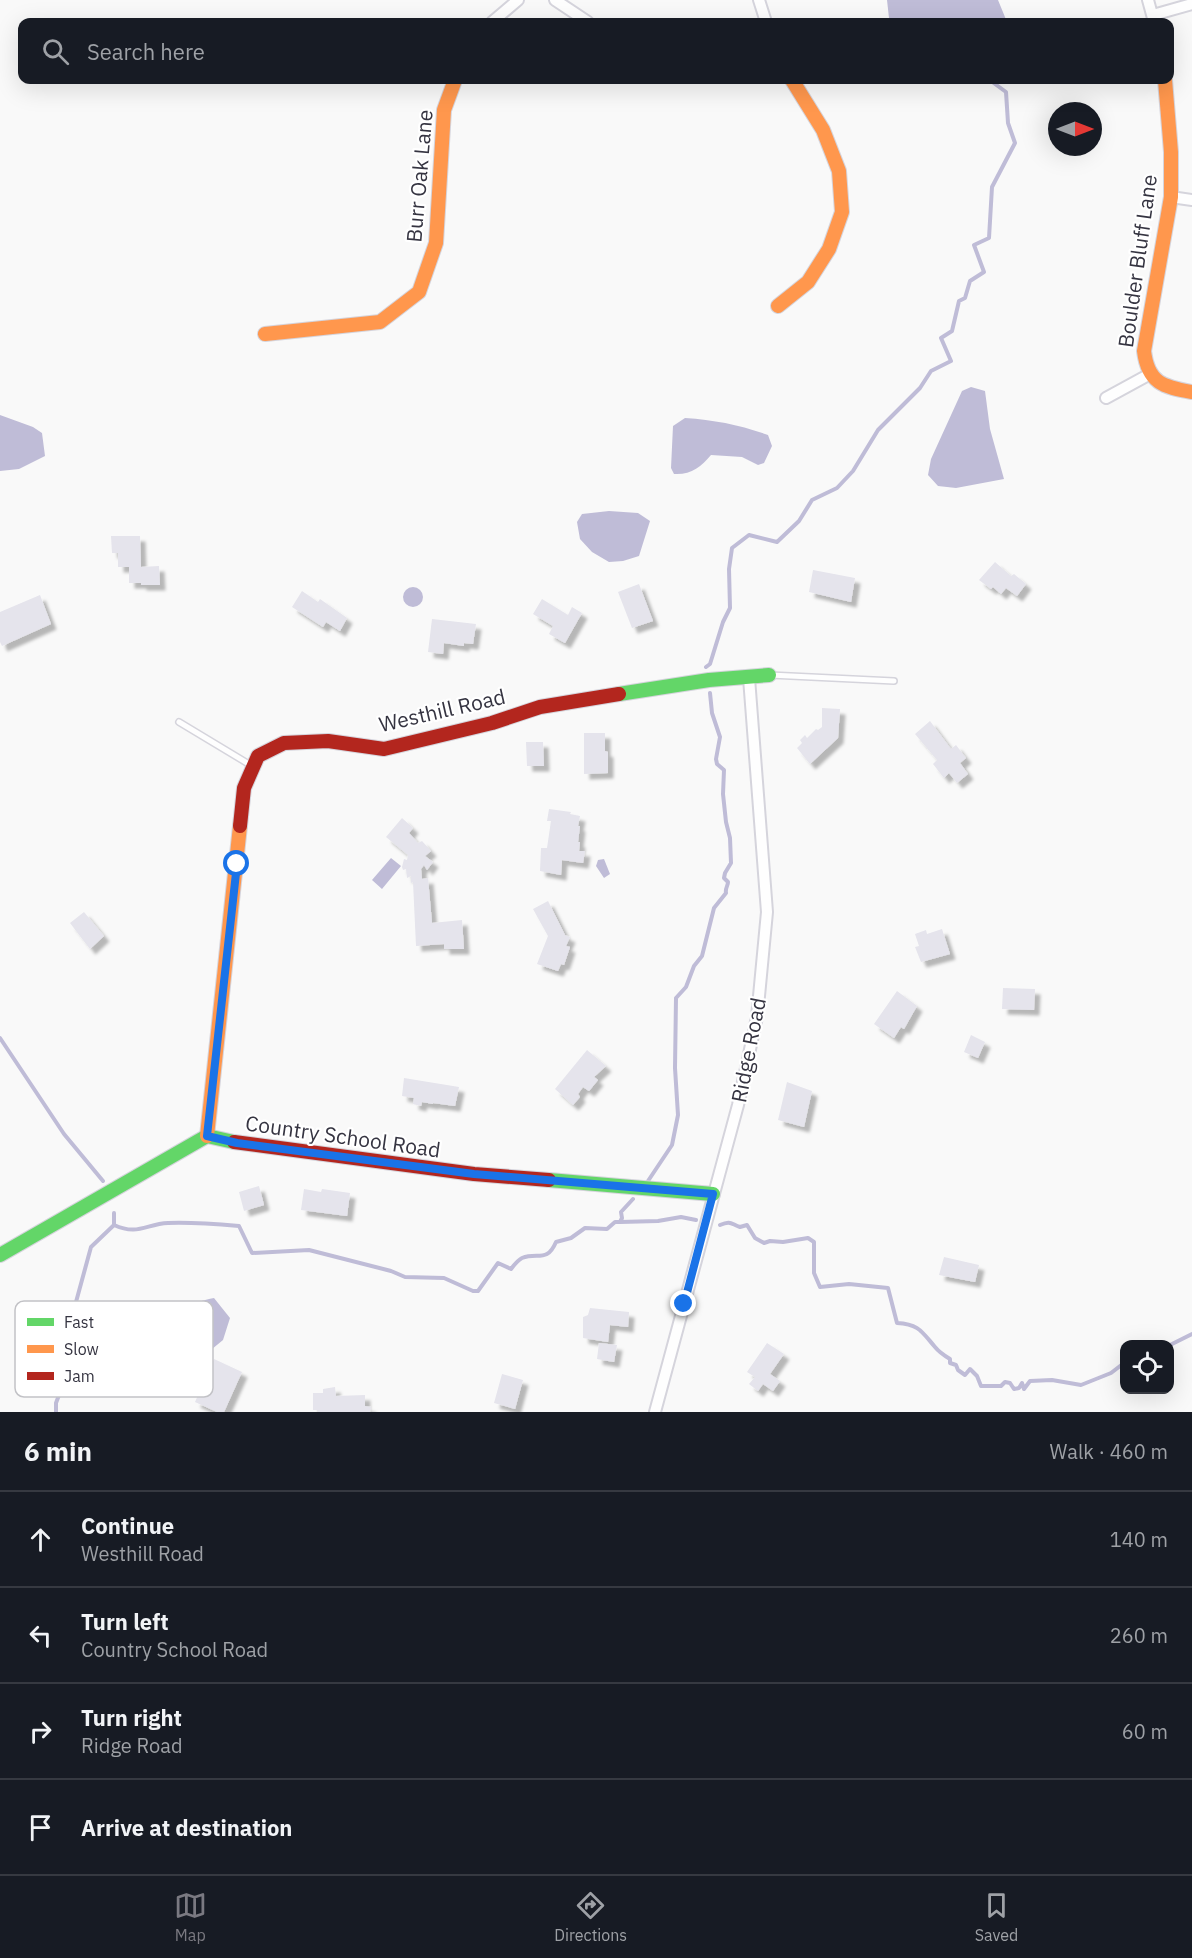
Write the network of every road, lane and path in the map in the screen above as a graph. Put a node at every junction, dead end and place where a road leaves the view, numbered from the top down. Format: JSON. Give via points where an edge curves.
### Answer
{"nodes":[{"id":1,"x":518,"y":0,"type":"edge"},
{"id":2,"x":555,"y":0,"type":"edge"},
{"id":3,"x":759,"y":0,"type":"edge"},
{"id":4,"x":1148,"y":0,"type":"edge"},
{"id":5,"x":1192,"y":4,"type":"edge"},
{"id":6,"x":497,"y":18,"type":"edge"},
{"id":7,"x":582,"y":18,"type":"edge"},
{"id":8,"x":765,"y":18,"type":"edge"},
{"id":9,"x":1154,"y":18,"type":"edge"},
{"id":10,"x":1157,"y":18,"type":"edge"},
{"id":11,"x":454,"y":84,"type":"edge"},
{"id":12,"x":794,"y":84,"type":"edge"},
{"id":13,"x":1165,"y":84,"type":"edge"},
{"id":14,"x":1171,"y":197,"type":"junction"},
{"id":15,"x":1192,"y":200,"type":"edge"},
{"id":16,"x":778,"y":306,"type":"dead end"},
{"id":17,"x":265,"y":334,"type":"dead end"},
{"id":18,"x":1150,"y":374,"type":"junction"},
{"id":19,"x":1192,"y":392,"type":"edge"},
{"id":20,"x":1106,"y":398,"type":"dead end"},
{"id":21,"x":769,"y":675,"type":"joint"},
{"id":22,"x":749,"y":678,"type":"junction"},
{"id":23,"x":894,"y":681,"type":"dead end"},
{"id":24,"x":179,"y":722,"type":"dead end"},
{"id":25,"x":253,"y":767,"type":"junction"},
{"id":26,"x":207,"y":1136,"type":"junction"},
{"id":27,"x":713,"y":1194,"type":"junction"},
{"id":28,"x":0,"y":1256,"type":"edge"},
{"id":29,"x":655,"y":1412,"type":"edge"}],
"edges":[{"from":1,"to":6,"type":"street"},
{"from":2,"to":7,"type":"street"},
{"from":3,"to":8,"type":"street"},
{"from":4,"to":9,"type":"street"},
{"from":5,"to":10,"type":"street"},
{"from":11,"to":17,"type":"street","name":"Burr Oak Lane","via":[[444,110],[436,243],[419,292],[380,322]]},
{"from":12,"to":16,"type":"street","via":[[823,130],[839,171],[842,212],[829,249],[808,282]]},
{"from":13,"to":14,"type":"street","name":"Boulder Bluff Lane"},
{"from":14,"to":15,"type":"street"},
{"from":14,"to":18,"type":"street","name":"Boulder Bluff Lane","via":[[1144,351]]},
{"from":18,"to":19,"type":"street","via":[[1164,385]]},
{"from":18,"to":20,"type":"street"},
{"from":21,"to":22,"type":"street","name":"Westhill Road"},
{"from":21,"to":23,"type":"lane"},
{"from":22,"to":25,"type":"street","name":"Westhill Road","via":[[709,680],[540,707],[384,749],[328,741],[284,743],[258,756]]},
{"from":22,"to":27,"type":"street","name":"Ridge Road","via":[[766,936],[757,1017]]},
{"from":24,"to":25,"type":"lane"},
{"from":25,"to":26,"type":"street","name":"Westhill Road","via":[[244,788]]},
{"from":26,"to":27,"type":"street","name":"Country School Road","via":[[474,1174]]},
{"from":26,"to":28,"type":"street"},
{"from":27,"to":29,"type":"street","name":"Ridge Road"}]}
